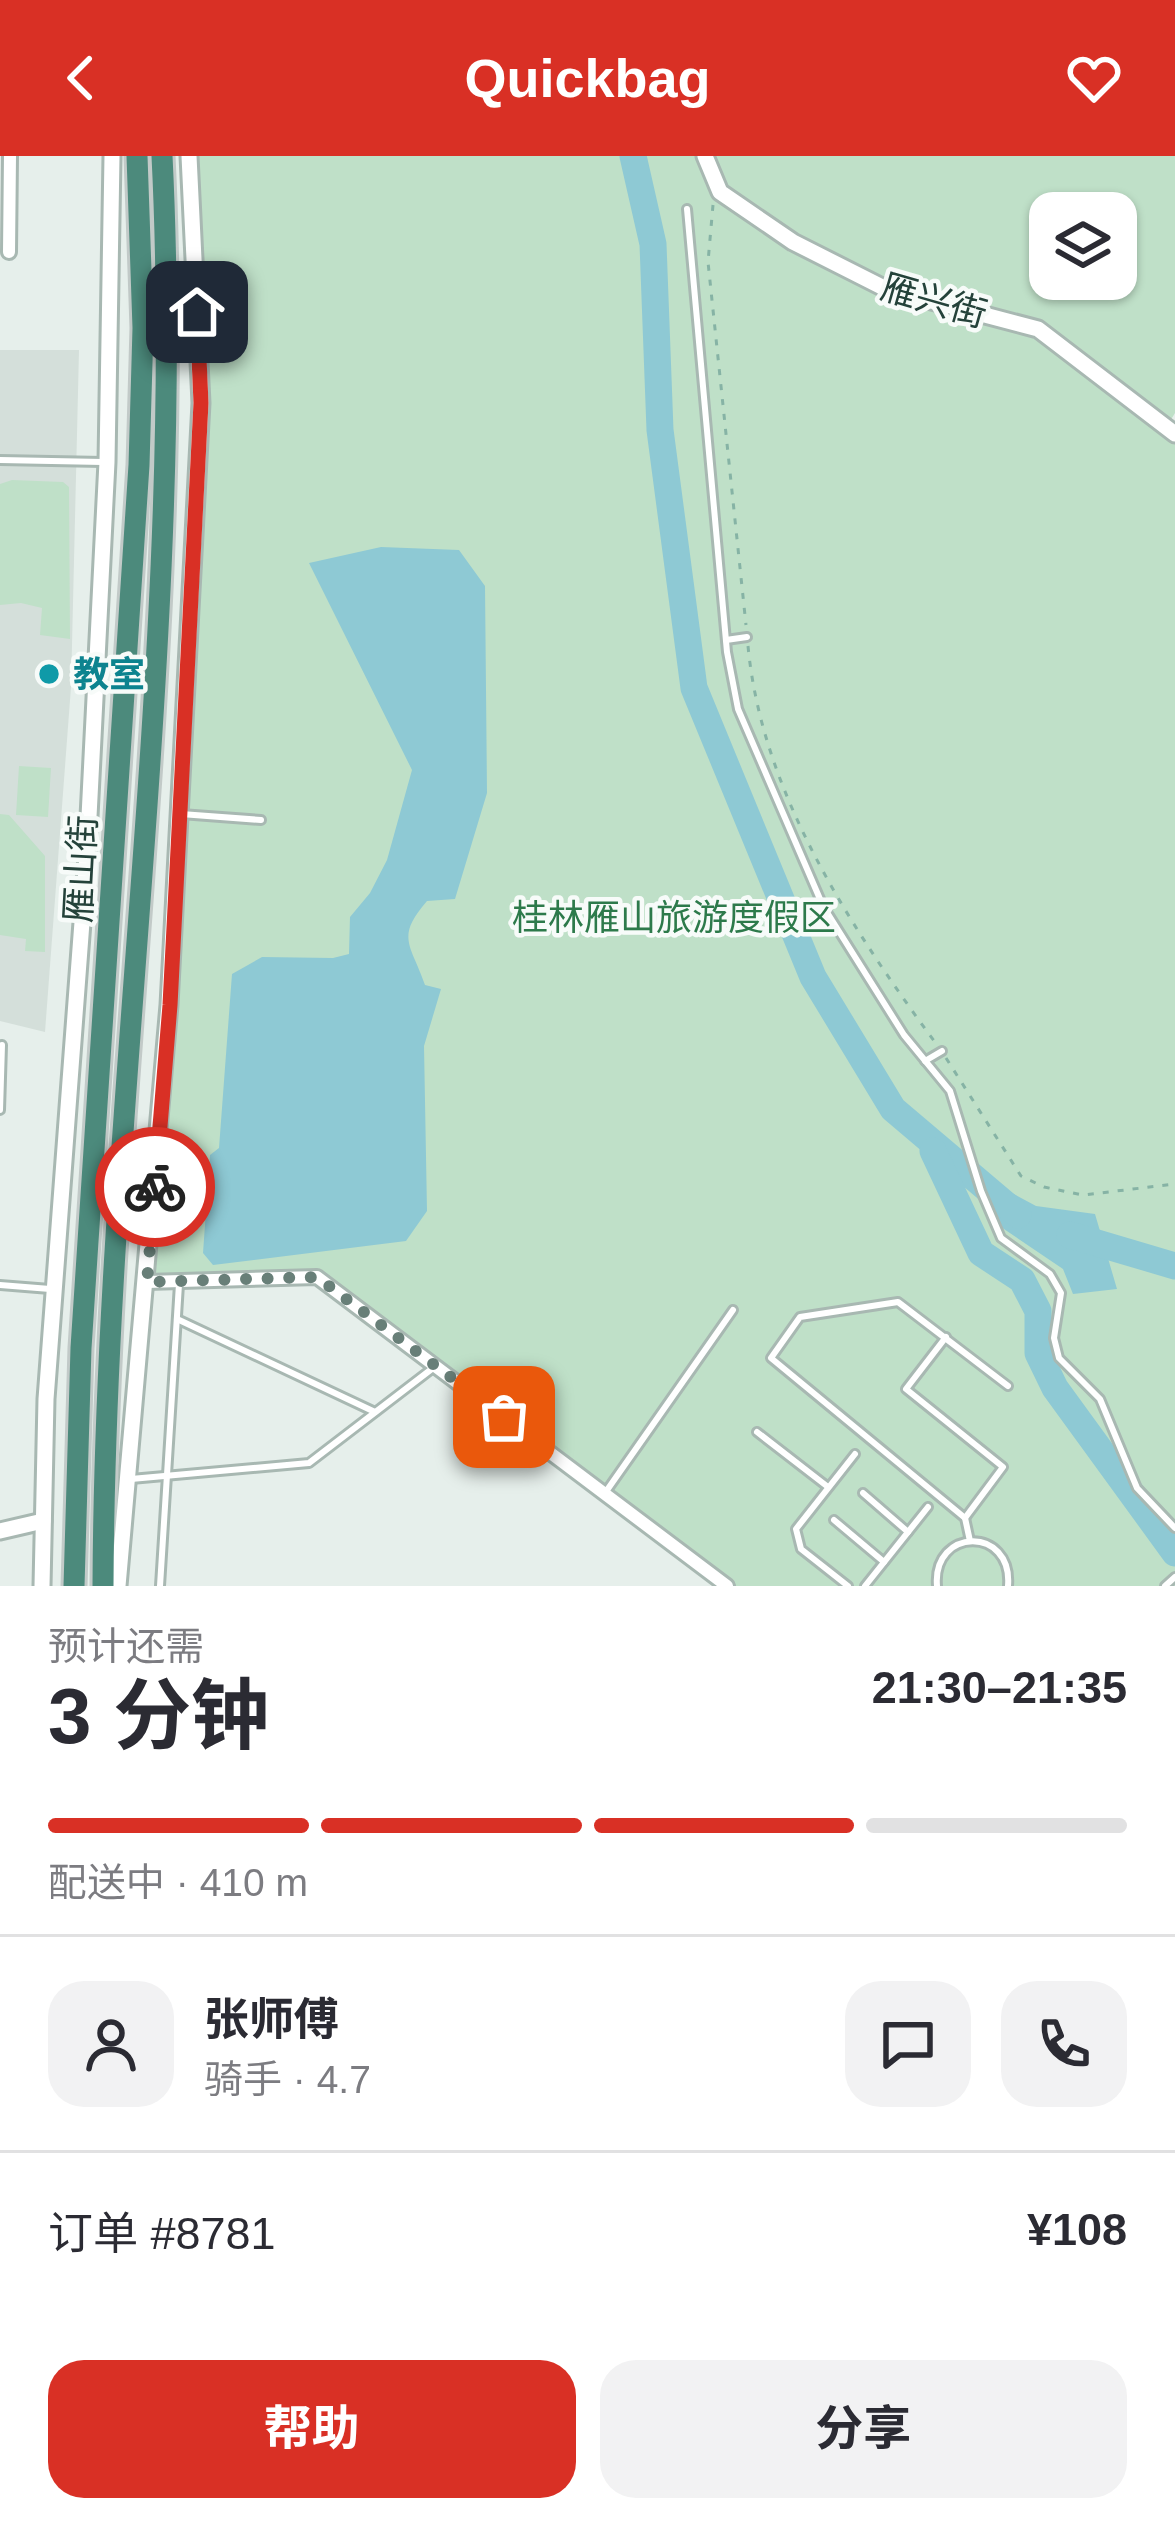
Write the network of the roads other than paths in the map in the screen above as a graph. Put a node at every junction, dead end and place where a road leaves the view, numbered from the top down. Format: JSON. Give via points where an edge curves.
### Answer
{"nodes":[{"id":1,"x":10,"y":156,"type":"edge"},
{"id":2,"x":112,"y":156,"type":"edge"},
{"id":3,"x":137,"y":156,"type":"edge"},
{"id":4,"x":162,"y":156,"type":"edge"},
{"id":5,"x":189,"y":156,"type":"edge"},
{"id":6,"x":705,"y":156,"type":"edge"},
{"id":7,"x":687,"y":208,"type":"dead end"},
{"id":8,"x":9,"y":251,"type":"dead end"},
{"id":9,"x":1175,"y":434,"type":"edge"},
{"id":10,"x":0,"y":460,"type":"edge"},
{"id":11,"x":107,"y":462,"type":"junction"},
{"id":12,"x":747,"y":637,"type":"road end"},
{"id":13,"x":726,"y":640,"type":"junction"},
{"id":14,"x":178,"y":814,"type":"junction"},
{"id":15,"x":261,"y":820,"type":"dead end"},
{"id":16,"x":2,"y":1045,"type":"edge"},
{"id":17,"x":942,"y":1051,"type":"road end"},
{"id":18,"x":925,"y":1061,"type":"junction"},
{"id":19,"x":0,"y":1110,"type":"edge"},
{"id":20,"x":180,"y":1281,"type":"junction"},
{"id":21,"x":147,"y":1282,"type":"junction"},
{"id":22,"x":0,"y":1285,"type":"edge"},
{"id":23,"x":53,"y":1289,"type":"junction"},
{"id":24,"x":734,"y":1310,"type":"dead end"},
{"id":25,"x":177,"y":1319,"type":"junction"},
{"id":26,"x":946,"y":1337,"type":"junction"},
{"id":27,"x":436,"y":1366,"type":"junction"},
{"id":28,"x":1008,"y":1386,"type":"dead end"},
{"id":29,"x":375,"y":1412,"type":"junction"},
{"id":30,"x":758,"y":1432,"type":"dead end"},
{"id":31,"x":855,"y":1454,"type":"dead end"},
{"id":32,"x":167,"y":1475,"type":"junction"},
{"id":33,"x":127,"y":1479,"type":"junction"},
{"id":34,"x":828,"y":1487,"type":"junction"},
{"id":35,"x":605,"y":1493,"type":"junction"},
{"id":36,"x":863,"y":1493,"type":"dead end"},
{"id":37,"x":928,"y":1507,"type":"dead end"},
{"id":38,"x":965,"y":1518,"type":"junction"},
{"id":39,"x":834,"y":1520,"type":"dead end"},
{"id":40,"x":43,"y":1521,"type":"junction"},
{"id":41,"x":1175,"y":1528,"type":"edge"},
{"id":42,"x":0,"y":1531,"type":"edge"},
{"id":43,"x":908,"y":1532,"type":"junction"},
{"id":44,"x":970,"y":1541,"type":"junction"},
{"id":45,"x":884,"y":1562,"type":"junction"},
{"id":46,"x":1175,"y":1577,"type":"edge"},
{"id":47,"x":42,"y":1586,"type":"edge"},
{"id":48,"x":74,"y":1586,"type":"edge"},
{"id":49,"x":103,"y":1586,"type":"edge"},
{"id":50,"x":118,"y":1586,"type":"edge"},
{"id":51,"x":160,"y":1586,"type":"edge"},
{"id":52,"x":727,"y":1586,"type":"edge"},
{"id":53,"x":848,"y":1586,"type":"edge"},
{"id":54,"x":865,"y":1586,"type":"edge"},
{"id":55,"x":937,"y":1586,"type":"edge"},
{"id":56,"x":1008,"y":1586,"type":"edge"},
{"id":57,"x":1165,"y":1586,"type":"edge"}],
"edges":[{"from":1,"to":8,"type":"street"},
{"from":2,"to":11,"type":"street"},
{"from":3,"to":48,"type":"highway","name":"雁山街","via":[[140,466],[81,1348]]},
{"from":4,"to":49,"type":"highway","name":"雁山街","via":[[161,555],[121,1140]]},
{"from":5,"to":14,"type":"street","via":[[201,403]]},
{"from":6,"to":9,"type":"street","name":"雁兴街","via":[[720,192],[793,242],[886,290],[1038,329]]},
{"from":7,"to":13,"type":"lane"},
{"from":10,"to":11,"type":"lane"},
{"from":11,"to":23,"type":"street"},
{"from":12,"to":13,"type":"lane"},
{"from":13,"to":18,"type":"lane","via":[[738,709],[823,906]]},
{"from":14,"to":15,"type":"lane"},
{"from":14,"to":21,"type":"street"},
{"from":16,"to":19,"type":"lane"},
{"from":17,"to":18,"type":"lane"},
{"from":18,"to":41,"type":"lane","via":[[950,1091],[1001,1238],[1054,1280],[1062,1298],[1059,1358],[1100,1399],[1137,1488]]},
{"from":20,"to":21,"type":"street"},
{"from":20,"to":25,"type":"lane"},
{"from":20,"to":27,"type":"street","via":[[317,1277]]},
{"from":21,"to":33,"type":"street"},
{"from":22,"to":23,"type":"lane"},
{"from":23,"to":40,"type":"street"},
{"from":24,"to":35,"type":"lane"},
{"from":25,"to":29,"type":"lane"},
{"from":25,"to":32,"type":"lane"},
{"from":26,"to":28,"type":"lane"},
{"from":26,"to":38,"type":"lane","via":[[906,1389],[1003,1467]]},
{"from":26,"to":38,"type":"lane","via":[[890,1301],[800,1317],[771,1358]]},
{"from":27,"to":29,"type":"lane"},
{"from":27,"to":35,"type":"street"},
{"from":29,"to":32,"type":"lane","via":[[309,1463]]},
{"from":30,"to":34,"type":"lane"},
{"from":31,"to":34,"type":"lane"},
{"from":32,"to":33,"type":"lane"},
{"from":32,"to":51,"type":"lane"},
{"from":33,"to":50,"type":"street"},
{"from":34,"to":53,"type":"lane","via":[[798,1522],[796,1537]]},
{"from":35,"to":52,"type":"street"},
{"from":36,"to":43,"type":"lane"},
{"from":37,"to":43,"type":"lane"},
{"from":38,"to":44,"type":"lane"},
{"from":39,"to":45,"type":"lane"},
{"from":40,"to":42,"type":"street"},
{"from":40,"to":47,"type":"street"},
{"from":43,"to":45,"type":"lane"},
{"from":44,"to":55,"type":"lane","via":[[946,1552]]},
{"from":44,"to":56,"type":"lane","via":[[1003,1557]]},
{"from":45,"to":54,"type":"lane"},
{"from":46,"to":57,"type":"lane"}]}
